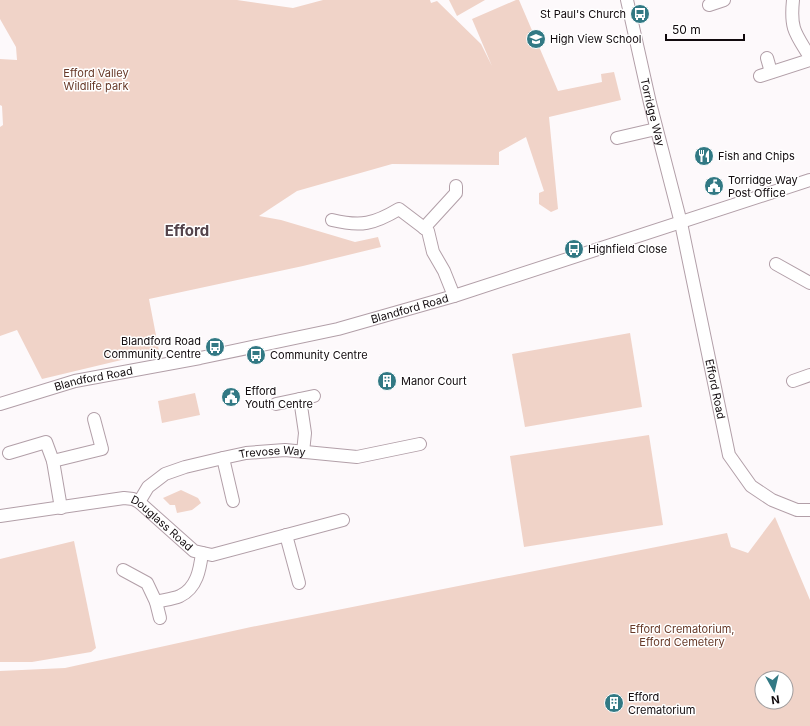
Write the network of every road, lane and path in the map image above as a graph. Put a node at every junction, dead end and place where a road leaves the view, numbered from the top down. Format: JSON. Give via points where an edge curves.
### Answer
{"nodes":[{"id":1,"x":627,"y":0,"type":"edge"},
{"id":2,"x":724,"y":0,"type":"edge"},
{"id":3,"x":793,"y":0,"type":"edge"},
{"id":4,"x":709,"y":4,"type":"dead end"},
{"id":5,"x":767,"y":58,"type":"dead end"},
{"id":6,"x":810,"y":59,"type":"edge"},
{"id":7,"x":656,"y":129,"type":"junction"},
{"id":8,"x":617,"y":138,"type":"dead end"},
{"id":9,"x":810,"y":180,"type":"edge"},
{"id":10,"x":456,"y":186,"type":"dead end"},
{"id":11,"x":332,"y":220,"type":"dead end"},
{"id":12,"x":681,"y":223,"type":"junction"},
{"id":13,"x":424,"y":228,"type":"junction"},
{"id":14,"x":776,"y":264,"type":"dead end"},
{"id":15,"x":810,"y":283,"type":"edge"},
{"id":16,"x":454,"y":296,"type":"junction"},
{"id":17,"x":810,"y":375,"type":"edge"},
{"id":18,"x":793,"y":380,"type":"dead end"},
{"id":19,"x":314,"y":396,"type":"dead end"},
{"id":20,"x":300,"y":399,"type":"junction"},
{"id":21,"x":0,"y":404,"type":"edge"},
{"id":22,"x":276,"y":404,"type":"dead end"},
{"id":23,"x":94,"y":419,"type":"dead end"},
{"id":24,"x":420,"y":444,"type":"dead end"},
{"id":25,"x":303,"y":452,"type":"junction"},
{"id":26,"x":9,"y":453,"type":"dead end"},
{"id":27,"x":223,"y":458,"type":"junction"},
{"id":28,"x":53,"y":461,"type":"junction"},
{"id":29,"x":233,"y":501,"type":"dead end"},
{"id":30,"x":139,"y":502,"type":"junction"},
{"id":31,"x":61,"y":508,"type":"junction"},
{"id":32,"x":810,"y":510,"type":"edge"},
{"id":33,"x":0,"y":516,"type":"edge"},
{"id":34,"x":343,"y":520,"type":"dead end"},
{"id":35,"x":286,"y":535,"type":"junction"},
{"id":36,"x":202,"y":553,"type":"junction"},
{"id":37,"x":123,"y":570,"type":"dead end"},
{"id":38,"x":299,"y":583,"type":"dead end"},
{"id":39,"x":156,"y":602,"type":"junction"},
{"id":40,"x":160,"y":618,"type":"dead end"}],
"edges":[{"from":1,"to":7,"type":"street","name":"Torridge Way"},
{"from":2,"to":4,"type":"street"},
{"from":3,"to":6,"type":"street","via":[[791,18],[794,32]]},
{"from":5,"to":6,"type":"street","via":[[766,74]]},
{"from":7,"to":8,"type":"street"},
{"from":7,"to":12,"type":"street","name":"Torridge Way"},
{"from":9,"to":12,"type":"street","name":"Blandford Road"},
{"from":10,"to":13,"type":"street","via":[[456,193]]},
{"from":11,"to":13,"type":"street","via":[[359,225],[384,218],[399,209]]},
{"from":12,"to":16,"type":"street","name":"Blandford Road"},
{"from":12,"to":32,"type":"street","name":"Efford Road","via":[[729,455],[751,486],[772,500],[797,510]]},
{"from":13,"to":16,"type":"street","via":[[428,231],[433,252]]},
{"from":14,"to":15,"type":"street"},
{"from":16,"to":21,"type":"street","name":"Blandford Road","via":[[338,328],[75,381]]},
{"from":17,"to":18,"type":"street"},
{"from":19,"to":20,"type":"street"},
{"from":20,"to":22,"type":"street"},
{"from":20,"to":25,"type":"street","via":[[305,433]]},
{"from":23,"to":28,"type":"street","via":[[102,450]]},
{"from":24,"to":25,"type":"street","name":"Trevose Way","via":[[356,457]]},
{"from":25,"to":27,"type":"street","name":"Trevose Way","via":[[268,451]]},
{"from":26,"to":28,"type":"street","via":[[46,442]]},
{"from":27,"to":29,"type":"street"},
{"from":27,"to":30,"type":"street","name":"Trevose Way","via":[[165,474],[148,487]]},
{"from":28,"to":31,"type":"street"},
{"from":30,"to":31,"type":"street","name":"Douglass Road","via":[[124,498]]},
{"from":30,"to":36,"type":"street","name":"Douglass Road","via":[[194,551]]},
{"from":31,"to":33,"type":"street","name":"Douglass Road"},
{"from":34,"to":35,"type":"street","name":"Douglass Road"},
{"from":35,"to":36,"type":"street","name":"Douglass Road","via":[[212,555]]},
{"from":35,"to":38,"type":"street"},
{"from":36,"to":39,"type":"street","via":[[199,573],[193,586],[181,595]]},
{"from":37,"to":39,"type":"street","via":[[147,583]]},
{"from":39,"to":40,"type":"street"}]}
